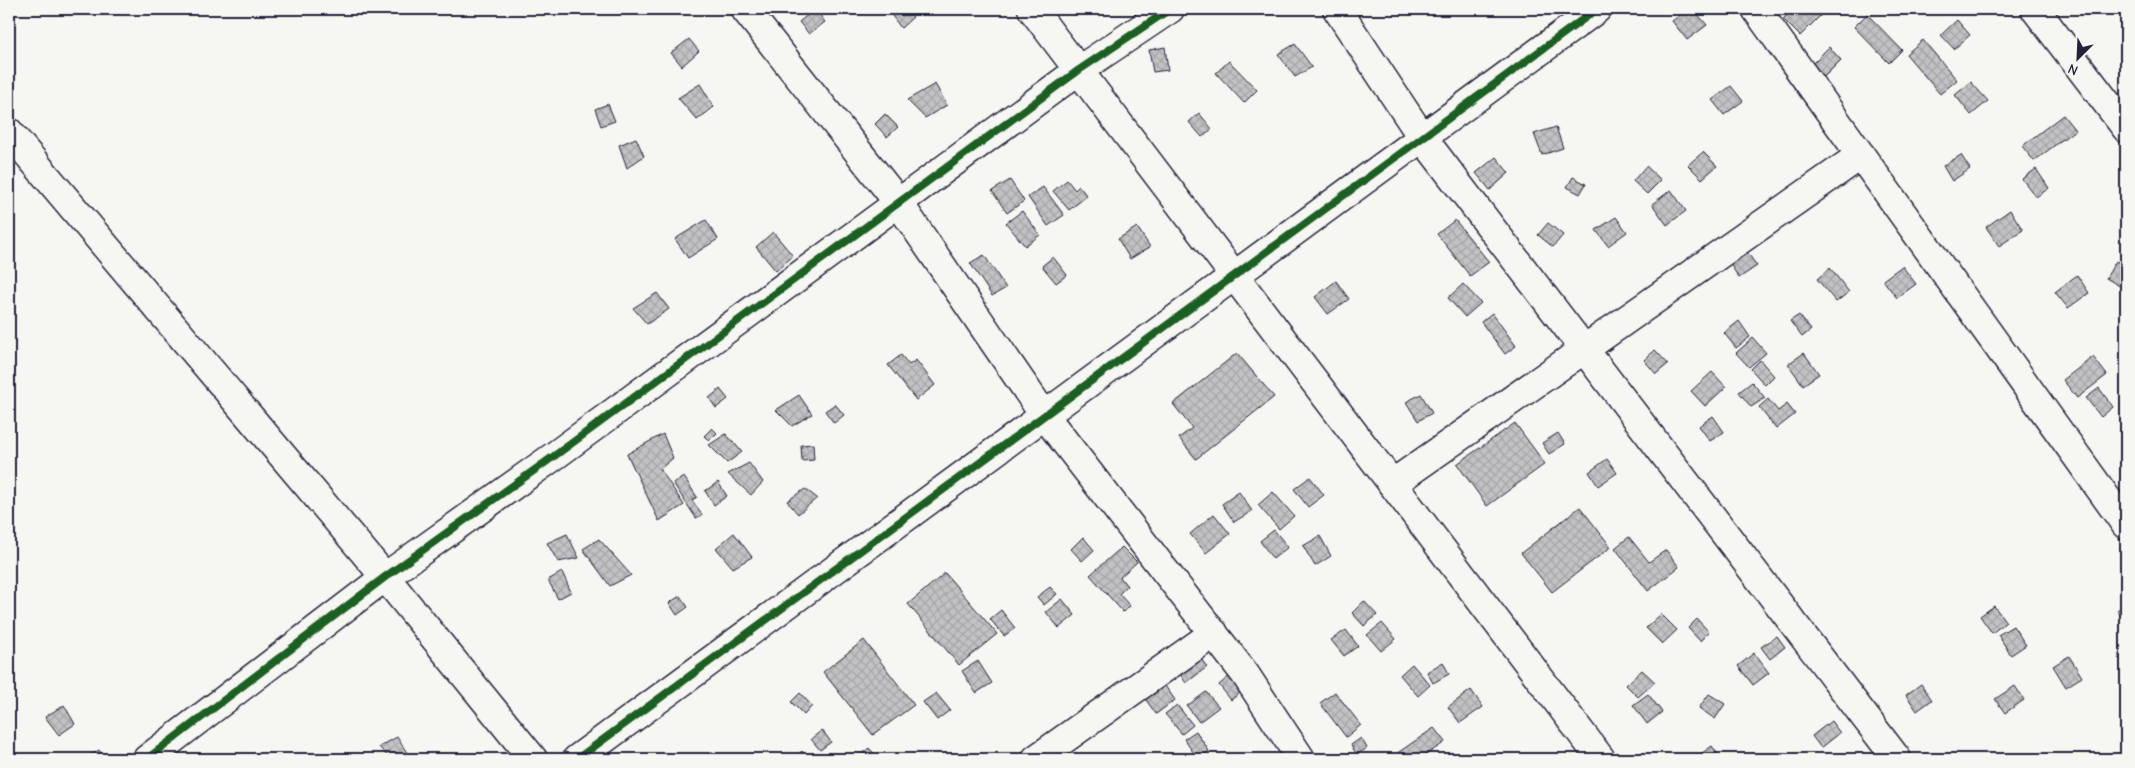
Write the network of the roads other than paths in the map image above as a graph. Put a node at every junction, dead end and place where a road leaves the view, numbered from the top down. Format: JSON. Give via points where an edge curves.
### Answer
{"nodes":[{"id":1,"x":745,"y":9,"type":"edge"},
{"id":2,"x":1032,"y":9,"type":"edge"},
{"id":3,"x":1170,"y":9,"type":"edge"},
{"id":4,"x":1337,"y":9,"type":"edge"},
{"id":5,"x":1596,"y":9,"type":"edge"},
{"id":6,"x":1756,"y":9,"type":"edge"},
{"id":7,"x":2035,"y":9,"type":"edge"},
{"id":8,"x":1079,"y":70,"type":"junction"},
{"id":9,"x":2126,"y":128,"type":"edge"},
{"id":10,"x":9,"y":132,"type":"edge"},
{"id":11,"x":1422,"y":137,"type":"junction"},
{"id":12,"x":1861,"y":155,"type":"junction"},
{"id":13,"x":898,"y":202,"type":"junction"},
{"id":14,"x":1234,"y":275,"type":"junction"},
{"id":15,"x":1584,"y":349,"type":"junction"},
{"id":16,"x":1044,"y":415,"type":"junction"},
{"id":17,"x":1392,"y":484,"type":"junction"},
{"id":18,"x":2126,"y":525,"type":"edge"},
{"id":19,"x":385,"y":577,"type":"junction"},
{"id":20,"x":1214,"y":634,"type":"junction"},
{"id":21,"x":147,"y":759,"type":"edge"},
{"id":22,"x":533,"y":759,"type":"edge"},
{"id":23,"x":577,"y":759,"type":"edge"},
{"id":24,"x":1036,"y":759,"type":"edge"},
{"id":25,"x":1301,"y":759,"type":"edge"},
{"id":26,"x":1601,"y":759,"type":"edge"},
{"id":27,"x":1897,"y":759,"type":"edge"}],
"edges":[{"from":1,"to":13,"type":"street"},
{"from":2,"to":8,"type":"street"},
{"from":3,"to":8,"type":"street"},
{"from":4,"to":11,"type":"street"},
{"from":5,"to":11,"type":"street"},
{"from":6,"to":12,"type":"street"},
{"from":7,"to":9,"type":"street"},
{"from":8,"to":13,"type":"street"},
{"from":8,"to":14,"type":"street"},
{"from":10,"to":19,"type":"street"},
{"from":11,"to":14,"type":"street"},
{"from":11,"to":15,"type":"street"},
{"from":12,"to":15,"type":"street"},
{"from":12,"to":18,"type":"street"},
{"from":13,"to":16,"type":"street"},
{"from":13,"to":19,"type":"street"},
{"from":14,"to":16,"type":"street"},
{"from":14,"to":17,"type":"street"},
{"from":15,"to":17,"type":"street"},
{"from":15,"to":27,"type":"street"},
{"from":16,"to":20,"type":"street"},
{"from":16,"to":23,"type":"street"},
{"from":17,"to":26,"type":"street"},
{"from":19,"to":21,"type":"street"},
{"from":19,"to":22,"type":"street"},
{"from":20,"to":24,"type":"street"},
{"from":20,"to":25,"type":"street","via":[[1245,674]]}]}
